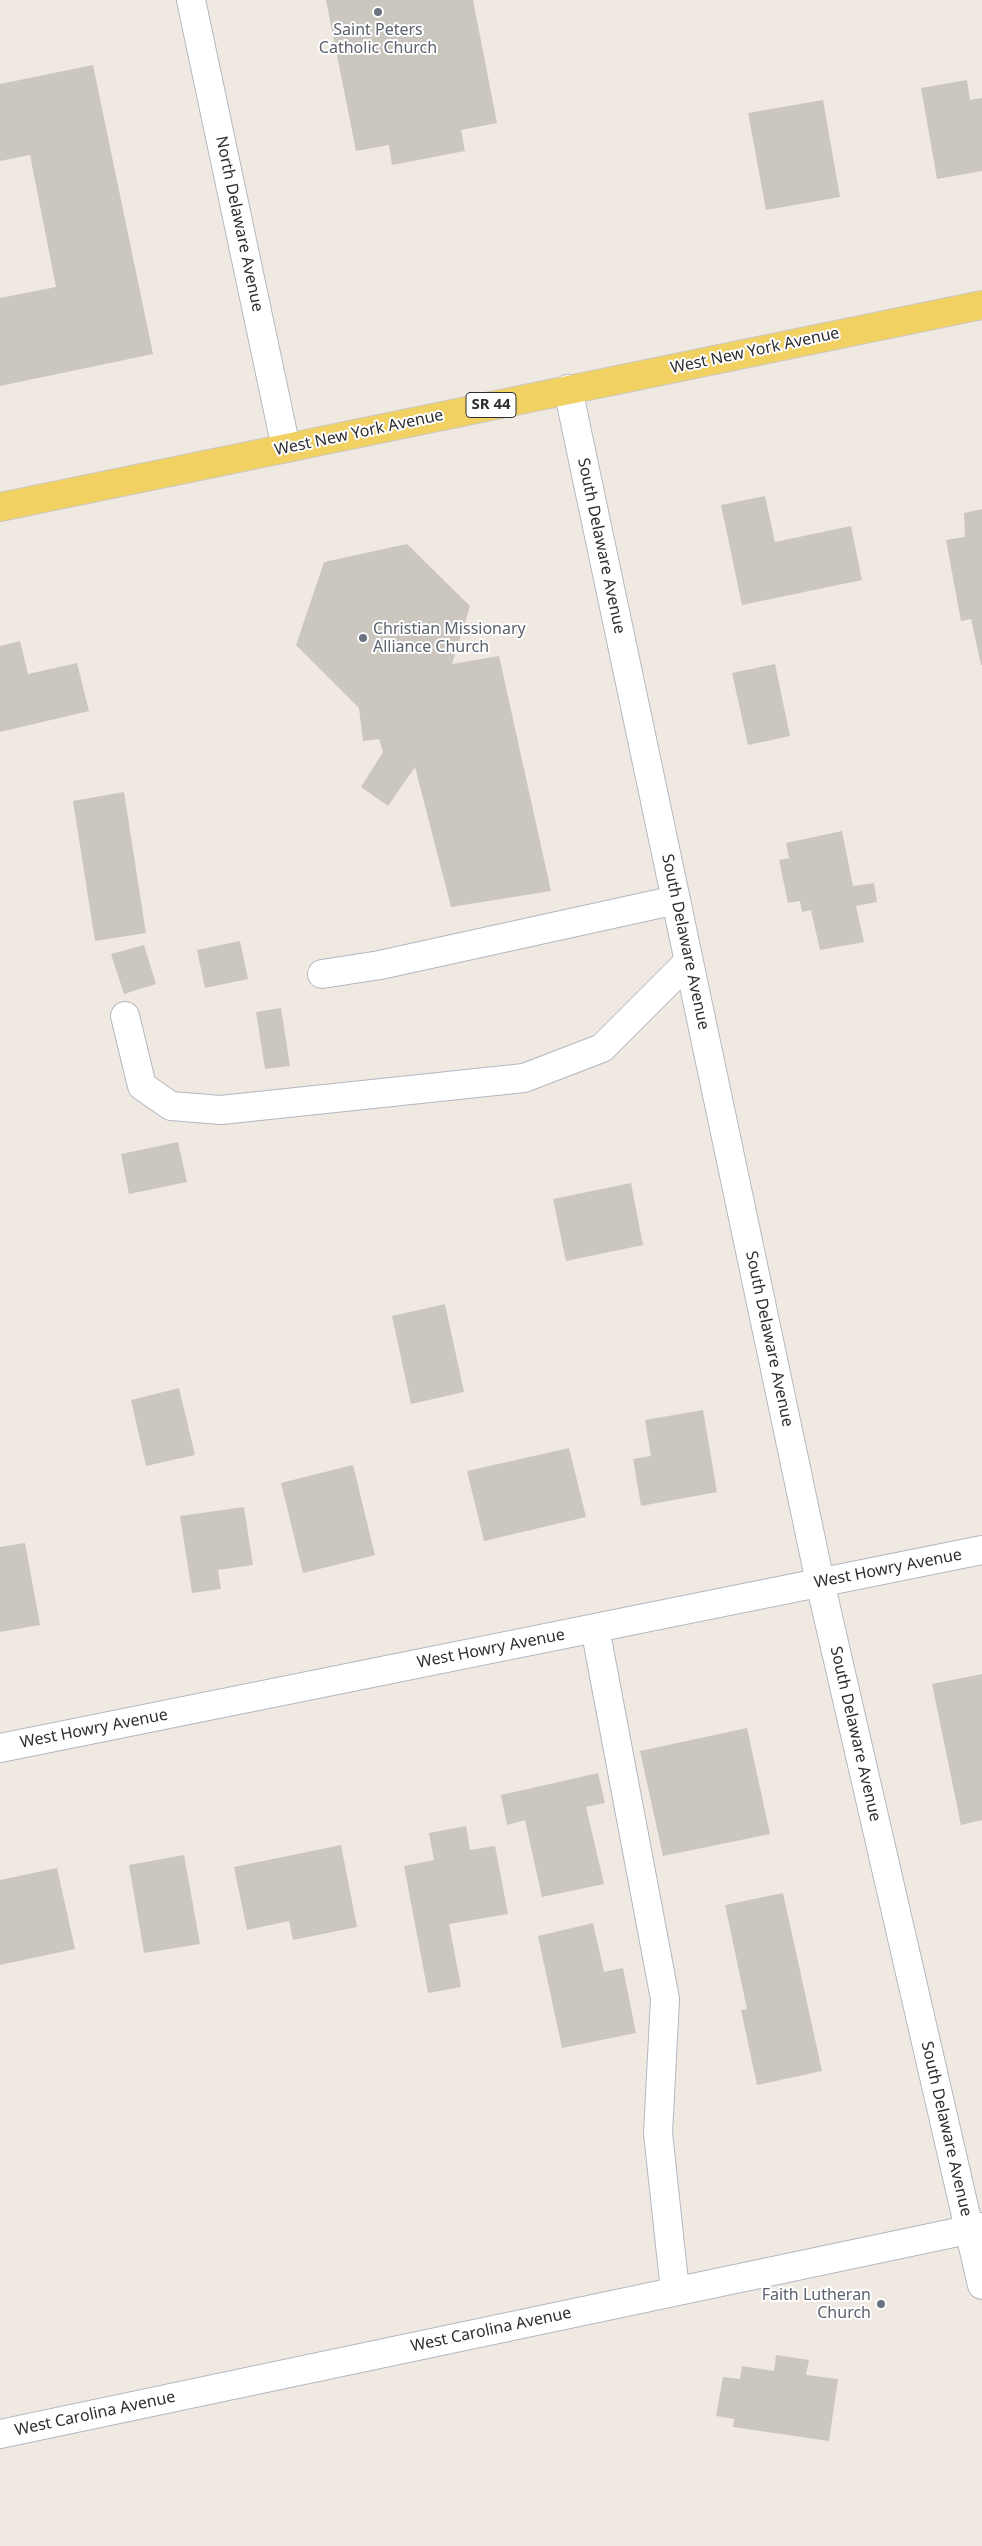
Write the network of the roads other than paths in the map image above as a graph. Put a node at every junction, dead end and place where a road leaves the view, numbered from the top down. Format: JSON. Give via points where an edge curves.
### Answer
{"nodes":[{"id":1,"x":191,"y":0,"type":"edge"},
{"id":2,"x":982,"y":305,"type":"edge"},
{"id":3,"x":568,"y":389,"type":"junction"},
{"id":4,"x":286,"y":448,"type":"junction"},
{"id":5,"x":0,"y":507,"type":"edge"},
{"id":6,"x":676,"y":900,"type":"junction"},
{"id":7,"x":689,"y":961,"type":"junction"},
{"id":8,"x":322,"y":974,"type":"dead end"},
{"id":9,"x":124,"y":1016,"type":"dead end"},
{"id":10,"x":982,"y":1550,"type":"edge"},
{"id":11,"x":820,"y":1582,"type":"junction"},
{"id":12,"x":595,"y":1628,"type":"junction"},
{"id":13,"x":0,"y":1748,"type":"edge"},
{"id":14,"x":975,"y":2228,"type":"edge"},
{"id":15,"x":982,"y":2285,"type":"edge"},
{"id":16,"x":675,"y":2291,"type":"junction"},
{"id":17,"x":0,"y":2434,"type":"edge"}],
"edges":[{"from":1,"to":4,"type":"street","name":"North Delaware Avenue"},
{"from":2,"to":3,"type":"main road","name":"West New York Avenue","number":"SR 44"},
{"from":3,"to":4,"type":"main road","name":"West New York Avenue","number":"SR 44"},
{"from":3,"to":6,"type":"street","name":"South Delaware Avenue"},
{"from":4,"to":5,"type":"main road","name":"West New York Avenue","number":"SR 44"},
{"from":6,"to":7,"type":"street","name":"South Delaware Avenue"},
{"from":6,"to":8,"type":"street","via":[[380,965]]},
{"from":7,"to":9,"type":"street","via":[[602,1048],[524,1078],[221,1110],[171,1106],[142,1086]]},
{"from":7,"to":11,"type":"street","name":"South Delaware Avenue"},
{"from":10,"to":11,"type":"street","name":"West Howry Avenue"},
{"from":11,"to":12,"type":"street","name":"West Howry Avenue"},
{"from":11,"to":14,"type":"street","name":"South Delaware Avenue"},
{"from":12,"to":13,"type":"street","name":"West Howry Avenue"},
{"from":12,"to":16,"type":"street","via":[[664,1998],[658,2133]]},
{"from":14,"to":15,"type":"street","name":"South Delaware Avenue"},
{"from":14,"to":16,"type":"street","name":"West Carolina Avenue"},
{"from":16,"to":17,"type":"street","name":"West Carolina Avenue"}]}
